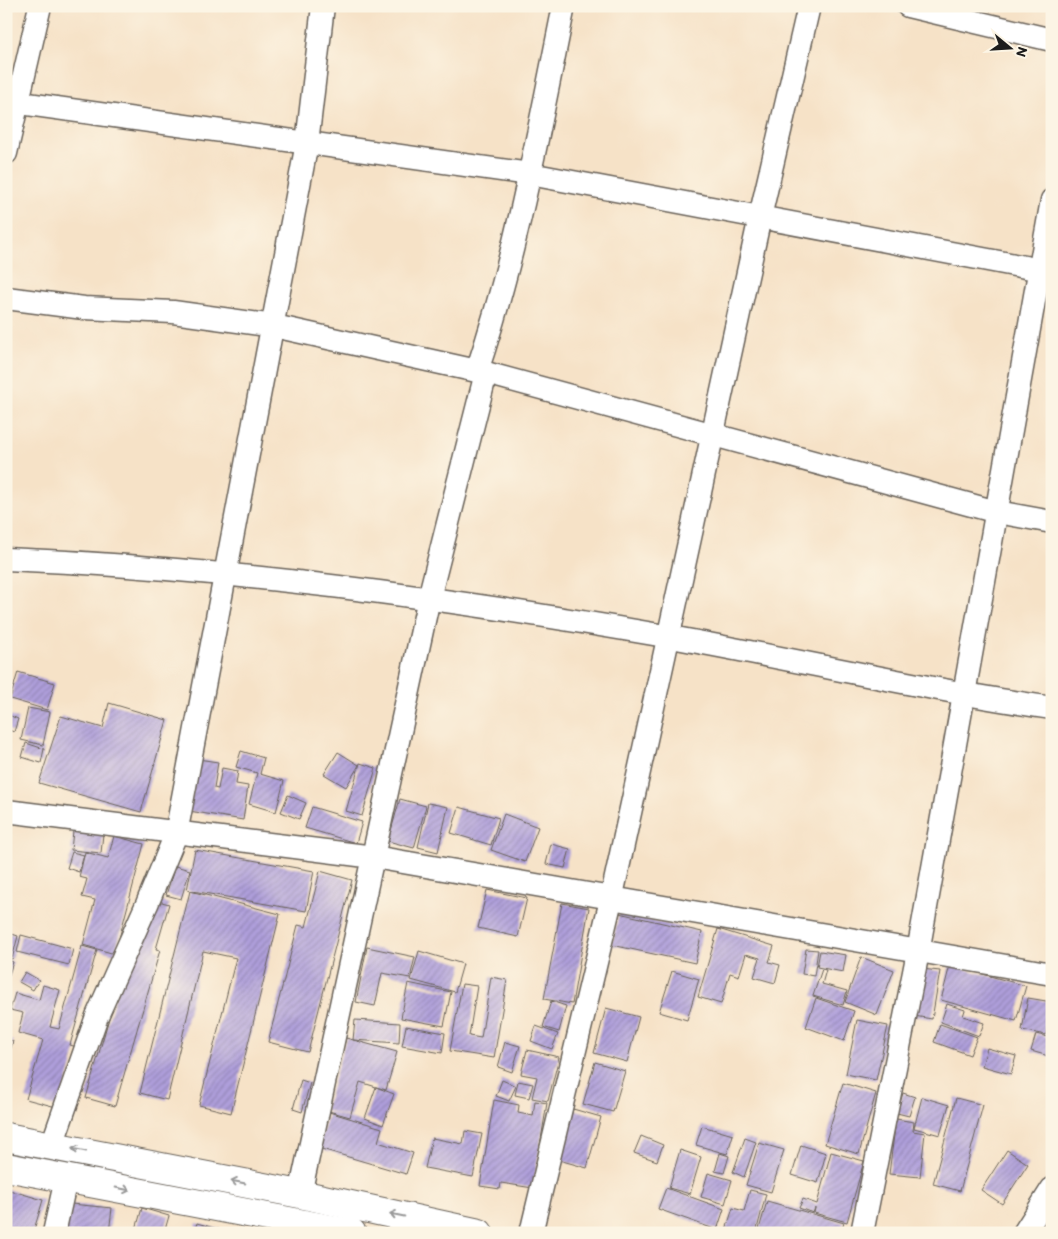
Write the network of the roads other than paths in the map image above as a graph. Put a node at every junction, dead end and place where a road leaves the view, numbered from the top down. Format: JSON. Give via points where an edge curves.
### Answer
{"nodes":[{"id":1,"x":40,"y":6,"type":"edge"},
{"id":2,"x":323,"y":6,"type":"edge"},
{"id":3,"x":564,"y":6,"type":"edge"},
{"id":4,"x":809,"y":6,"type":"edge"},
{"id":5,"x":908,"y":6,"type":"edge"},
{"id":6,"x":1052,"y":40,"type":"edge"},
{"id":7,"x":12,"y":101,"type":"edge"},
{"id":8,"x":307,"y":143,"type":"junction"},
{"id":9,"x":6,"y":153,"type":"edge"},
{"id":10,"x":530,"y":174,"type":"junction"},
{"id":11,"x":1052,"y":200,"type":"edge"},
{"id":12,"x":760,"y":217,"type":"junction"},
{"id":13,"x":1045,"y":270,"type":"edge"},
{"id":14,"x":6,"y":298,"type":"edge"},
{"id":15,"x":274,"y":326,"type":"junction"},
{"id":16,"x":481,"y":372,"type":"junction"},
{"id":17,"x":712,"y":433,"type":"junction"},
{"id":18,"x":997,"y":512,"type":"junction"},
{"id":19,"x":1052,"y":522,"type":"edge"},
{"id":20,"x":6,"y":559,"type":"edge"},
{"id":21,"x":225,"y":575,"type":"junction"},
{"id":22,"x":429,"y":598,"type":"junction"},
{"id":23,"x":667,"y":637,"type":"junction"},
{"id":24,"x":962,"y":695,"type":"junction"},
{"id":25,"x":1052,"y":708,"type":"edge"},
{"id":26,"x":6,"y":811,"type":"edge"},
{"id":27,"x":176,"y":834,"type":"junction"},
{"id":28,"x":374,"y":857,"type":"junction"},
{"id":29,"x":611,"y":900,"type":"junction"},
{"id":30,"x":918,"y":952,"type":"junction"},
{"id":31,"x":1052,"y":974,"type":"edge"},
{"id":32,"x":6,"y":1137,"type":"edge"},
{"id":33,"x":52,"y":1145,"type":"junction"},
{"id":34,"x":6,"y":1166,"type":"edge"},
{"id":35,"x":66,"y":1179,"type":"junction"},
{"id":36,"x":1052,"y":1188,"type":"edge"},
{"id":37,"x":300,"y":1194,"type":"junction"},
{"id":38,"x":292,"y":1227,"type":"edge"},
{"id":39,"x":54,"y":1233,"type":"edge"},
{"id":40,"x":352,"y":1233,"type":"edge"},
{"id":41,"x":479,"y":1233,"type":"edge"},
{"id":42,"x":531,"y":1233,"type":"edge"},
{"id":43,"x":862,"y":1233,"type":"edge"},
{"id":44,"x":1024,"y":1233,"type":"edge"}],
"edges":[{"from":1,"to":7,"type":"street"},
{"from":2,"to":8,"type":"street"},
{"from":3,"to":10,"type":"street"},
{"from":4,"to":12,"type":"street"},
{"from":5,"to":6,"type":"street"},
{"from":7,"to":8,"type":"street"},
{"from":7,"to":9,"type":"street"},
{"from":8,"to":10,"type":"street"},
{"from":8,"to":15,"type":"street"},
{"from":10,"to":12,"type":"street"},
{"from":10,"to":16,"type":"street","via":[[515,246]]},
{"from":11,"to":13,"type":"street"},
{"from":12,"to":13,"type":"street"},
{"from":12,"to":17,"type":"street"},
{"from":13,"to":18,"type":"street"},
{"from":14,"to":15,"type":"street","via":[[84,308],[173,312]]},
{"from":15,"to":16,"type":"street"},
{"from":15,"to":21,"type":"street"},
{"from":16,"to":17,"type":"street"},
{"from":16,"to":22,"type":"street"},
{"from":17,"to":18,"type":"street"},
{"from":17,"to":23,"type":"street"},
{"from":18,"to":19,"type":"street"},
{"from":18,"to":24,"type":"street"},
{"from":20,"to":21,"type":"street","via":[[146,566]]},
{"from":21,"to":22,"type":"street"},
{"from":21,"to":27,"type":"street"},
{"from":22,"to":23,"type":"street"},
{"from":22,"to":28,"type":"street"},
{"from":23,"to":24,"type":"street"},
{"from":23,"to":29,"type":"street"},
{"from":24,"to":25,"type":"street"},
{"from":24,"to":30,"type":"street"},
{"from":26,"to":27,"type":"street"},
{"from":27,"to":28,"type":"street"},
{"from":27,"to":33,"type":"street","via":[[97,1016]]},
{"from":28,"to":29,"type":"street"},
{"from":28,"to":37,"type":"street"},
{"from":29,"to":30,"type":"street"},
{"from":29,"to":42,"type":"street"},
{"from":30,"to":31,"type":"street"},
{"from":30,"to":43,"type":"street"},
{"from":32,"to":33,"type":"street"},
{"from":37,"to":33,"type":"street","one_way":true},
{"from":34,"to":35,"type":"street"},
{"from":35,"to":38,"type":"street","one_way":true},
{"from":35,"to":39,"type":"street"},
{"from":36,"to":44,"type":"street"},
{"from":41,"to":37,"type":"street","one_way":true},
{"from":38,"to":40,"type":"street"}]}
